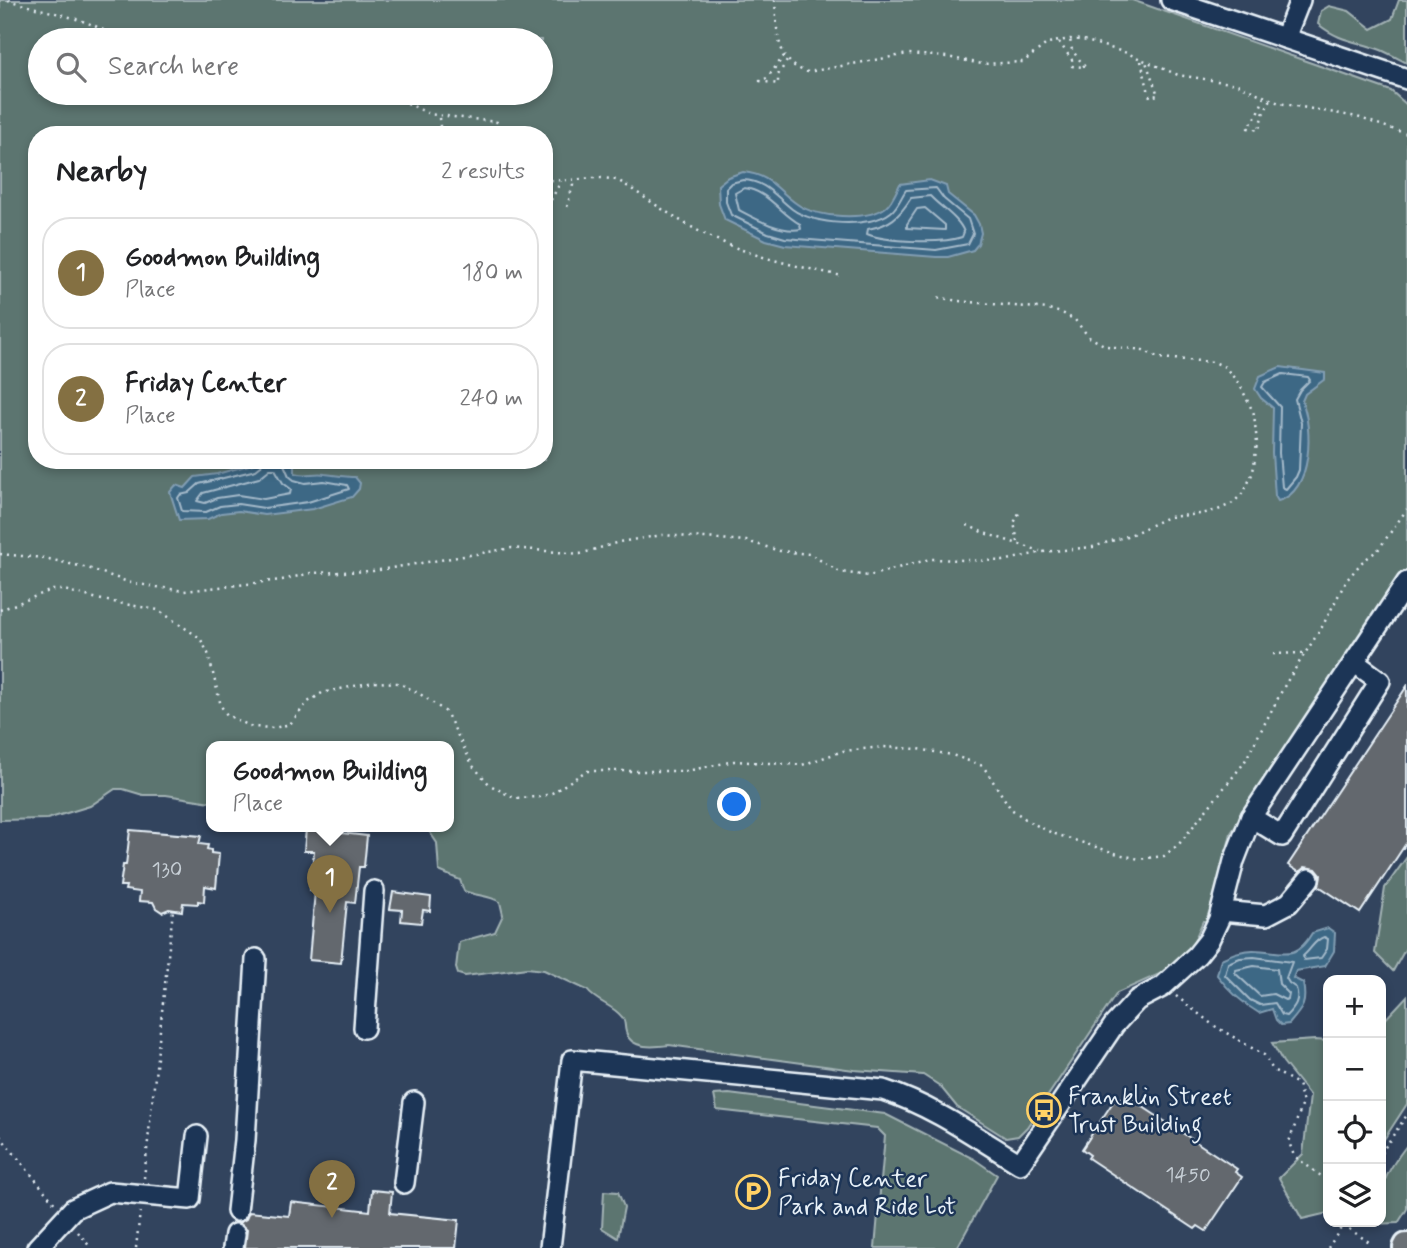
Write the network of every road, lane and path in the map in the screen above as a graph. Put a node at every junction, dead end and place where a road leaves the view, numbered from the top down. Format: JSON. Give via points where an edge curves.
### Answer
{"nodes":[{"id":1,"x":8,"y":0,"type":"edge"},
{"id":2,"x":775,"y":0,"type":"edge"},
{"id":3,"x":1171,"y":0,"type":"edge"},
{"id":4,"x":1300,"y":0,"type":"edge"},
{"id":5,"x":1217,"y":7,"type":"edge"},
{"id":6,"x":100,"y":28,"type":"edge"},
{"id":7,"x":1285,"y":38,"type":"junction"},
{"id":8,"x":1070,"y":39,"type":"junction"},
{"id":9,"x":1058,"y":41,"type":"junction"},
{"id":10,"x":784,"y":56,"type":"junction"},
{"id":11,"x":787,"y":60,"type":"junction"},
{"id":12,"x":1141,"y":60,"type":"junction"},
{"id":13,"x":1146,"y":62,"type":"junction"},
{"id":14,"x":1407,"y":79,"type":"edge"},
{"id":15,"x":1264,"y":96,"type":"junction"},
{"id":16,"x":1271,"y":100,"type":"junction"},
{"id":17,"x":411,"y":105,"type":"edge"},
{"id":18,"x":438,"y":116,"type":"junction"},
{"id":19,"x":441,"y":126,"type":"edge"},
{"id":20,"x":501,"y":126,"type":"edge"},
{"id":21,"x":1407,"y":134,"type":"edge"},
{"id":22,"x":553,"y":180,"type":"edge"},
{"id":23,"x":561,"y":181,"type":"junction"},
{"id":24,"x":572,"y":181,"type":"junction"},
{"id":25,"x":553,"y":196,"type":"edge"},
{"id":26,"x":567,"y":207,"type":"dead end"},
{"id":27,"x":842,"y":276,"type":"dead end"},
{"id":28,"x":937,"y":297,"type":"dead end"},
{"id":29,"x":1407,"y":509,"type":"edge"},
{"id":30,"x":1019,"y":513,"type":"dead end"},
{"id":31,"x":967,"y":525,"type":"dead end"},
{"id":32,"x":1018,"y":542,"type":"junction"},
{"id":33,"x":1043,"y":552,"type":"junction"},
{"id":34,"x":0,"y":554,"type":"edge"},
{"id":35,"x":1407,"y":582,"type":"edge"},
{"id":36,"x":0,"y":610,"type":"edge"},
{"id":37,"x":1304,"y":653,"type":"junction"},
{"id":38,"x":1273,"y":654,"type":"dead end"},
{"id":39,"x":1354,"y":662,"type":"junction"},
{"id":40,"x":1251,"y":817,"type":"junction"},
{"id":41,"x":1309,"y":879,"type":"dead end"},
{"id":42,"x":374,"y":891,"type":"dead end"},
{"id":43,"x":173,"y":910,"type":"dead end"},
{"id":44,"x":1221,"y":911,"type":"junction"},
{"id":45,"x":256,"y":959,"type":"dead end"},
{"id":46,"x":1162,"y":987,"type":"junction"},
{"id":47,"x":364,"y":1028,"type":"dead end"},
{"id":48,"x":414,"y":1102,"type":"dead end"},
{"id":49,"x":1407,"y":1115,"type":"edge"},
{"id":50,"x":0,"y":1136,"type":"edge"},
{"id":51,"x":197,"y":1136,"type":"dead end"},
{"id":52,"x":1386,"y":1146,"type":"edge"},
{"id":53,"x":1323,"y":1177,"type":"edge"},
{"id":54,"x":404,"y":1183,"type":"dead end"},
{"id":55,"x":142,"y":1194,"type":"junction"},
{"id":56,"x":237,"y":1211,"type":"dead end"},
{"id":57,"x":65,"y":1216,"type":"junction"},
{"id":58,"x":1341,"y":1227,"type":"edge"},
{"id":59,"x":1349,"y":1227,"type":"edge"},
{"id":60,"x":1369,"y":1242,"type":"dead end"},
{"id":61,"x":37,"y":1248,"type":"edge"},
{"id":62,"x":91,"y":1248,"type":"edge"},
{"id":63,"x":136,"y":1248,"type":"edge"},
{"id":64,"x":550,"y":1248,"type":"edge"},
{"id":65,"x":1328,"y":1248,"type":"edge"}],
"edges":[{"from":1,"to":6,"type":"path"},
{"from":2,"to":10,"type":"path"},
{"from":3,"to":5,"type":"street"},
{"from":4,"to":7,"type":"street"},
{"from":5,"to":7,"type":"street"},
{"from":7,"to":14,"type":"street"},
{"from":8,"to":9,"type":"path"},
{"from":8,"to":9,"type":"path","via":[[1085,67],[1072,66]]},
{"from":8,"to":12,"type":"path"},
{"from":9,"to":11,"type":"path","via":[[1023,62],[997,64],[908,54],[808,72]]},
{"from":10,"to":11,"type":"path"},
{"from":10,"to":11,"type":"path","via":[[760,81],[778,84]]},
{"from":12,"to":13,"type":"path"},
{"from":12,"to":13,"type":"path","via":[[1150,97],[1158,95]]},
{"from":13,"to":15,"type":"path","via":[[1178,75],[1237,84]]},
{"from":15,"to":16,"type":"path"},
{"from":15,"to":16,"type":"path","via":[[1248,128],[1259,130]]},
{"from":16,"to":21,"type":"path","via":[[1357,117]]},
{"from":17,"to":18,"type":"path"},
{"from":18,"to":19,"type":"path"},
{"from":18,"to":20,"type":"path","via":[[491,120]]},
{"from":22,"to":23,"type":"path"},
{"from":23,"to":24,"type":"path"},
{"from":23,"to":25,"type":"path"},
{"from":24,"to":26,"type":"path"},
{"from":24,"to":27,"type":"path","via":[[600,177],[619,181],[719,242],[773,261]]},
{"from":28,"to":33,"type":"path","via":[[1049,309],[1075,320],[1089,337],[1106,346],[1143,350],[1159,358],[1214,362],[1233,374],[1254,414],[1253,471],[1233,503],[1201,514],[1161,519],[1093,547]]},
{"from":29,"to":37,"type":"path","via":[[1382,544],[1346,581]]},
{"from":30,"to":32,"type":"path","via":[[1014,523]]},
{"from":31,"to":32,"type":"path"},
{"from":32,"to":33,"type":"path"},
{"from":33,"to":34,"type":"path","via":[[1003,561],[930,559],[869,576],[840,572],[810,554],[746,541],[663,535],[580,554],[512,548],[373,571],[312,573],[184,591],[131,583],[44,558]]},
{"from":35,"to":39,"type":"street"},
{"from":36,"to":37,"type":"path","via":[[51,590],[64,590],[158,610],[200,638],[221,706],[227,715],[252,727],[289,724],[322,692],[373,682],[399,683],[446,712],[473,766],[490,785],[513,798],[540,797],[586,771],[687,771],[734,761],[802,765],[843,751],[918,748],[983,766],[1011,809],[1030,822],[1139,859],[1164,856],[1197,824],[1244,763]]},
{"from":37,"to":38,"type":"path"},
{"from":39,"to":40,"type":"street"},
{"from":39,"to":40,"type":"street","via":[[1380,681],[1282,836]]},
{"from":40,"to":44,"type":"street"},
{"from":41,"to":44,"type":"street","via":[[1289,903],[1266,915]]},
{"from":42,"to":47,"type":"street"},
{"from":43,"to":55,"type":"path"},
{"from":44,"to":46,"type":"street","via":[[1203,947]]},
{"from":45,"to":56,"type":"street","via":[[246,1140]]},
{"from":46,"to":53,"type":"path","via":[[1264,1055],[1273,1070],[1297,1084],[1303,1103],[1289,1142],[1294,1156]]},
{"from":46,"to":64,"type":"street","via":[[1137,1000],[1114,1026],[1020,1164],[936,1112],[883,1090],[572,1060]]},
{"from":48,"to":54,"type":"street"},
{"from":49,"to":52,"type":"path"},
{"from":50,"to":57,"type":"path"},
{"from":51,"to":55,"type":"street","via":[[190,1199]]},
{"from":55,"to":57,"type":"street","via":[[110,1192]]},
{"from":55,"to":63,"type":"path"},
{"from":57,"to":61,"type":"street"},
{"from":57,"to":62,"type":"path"},
{"from":58,"to":65,"type":"path"},
{"from":59,"to":60,"type":"path"}]}
